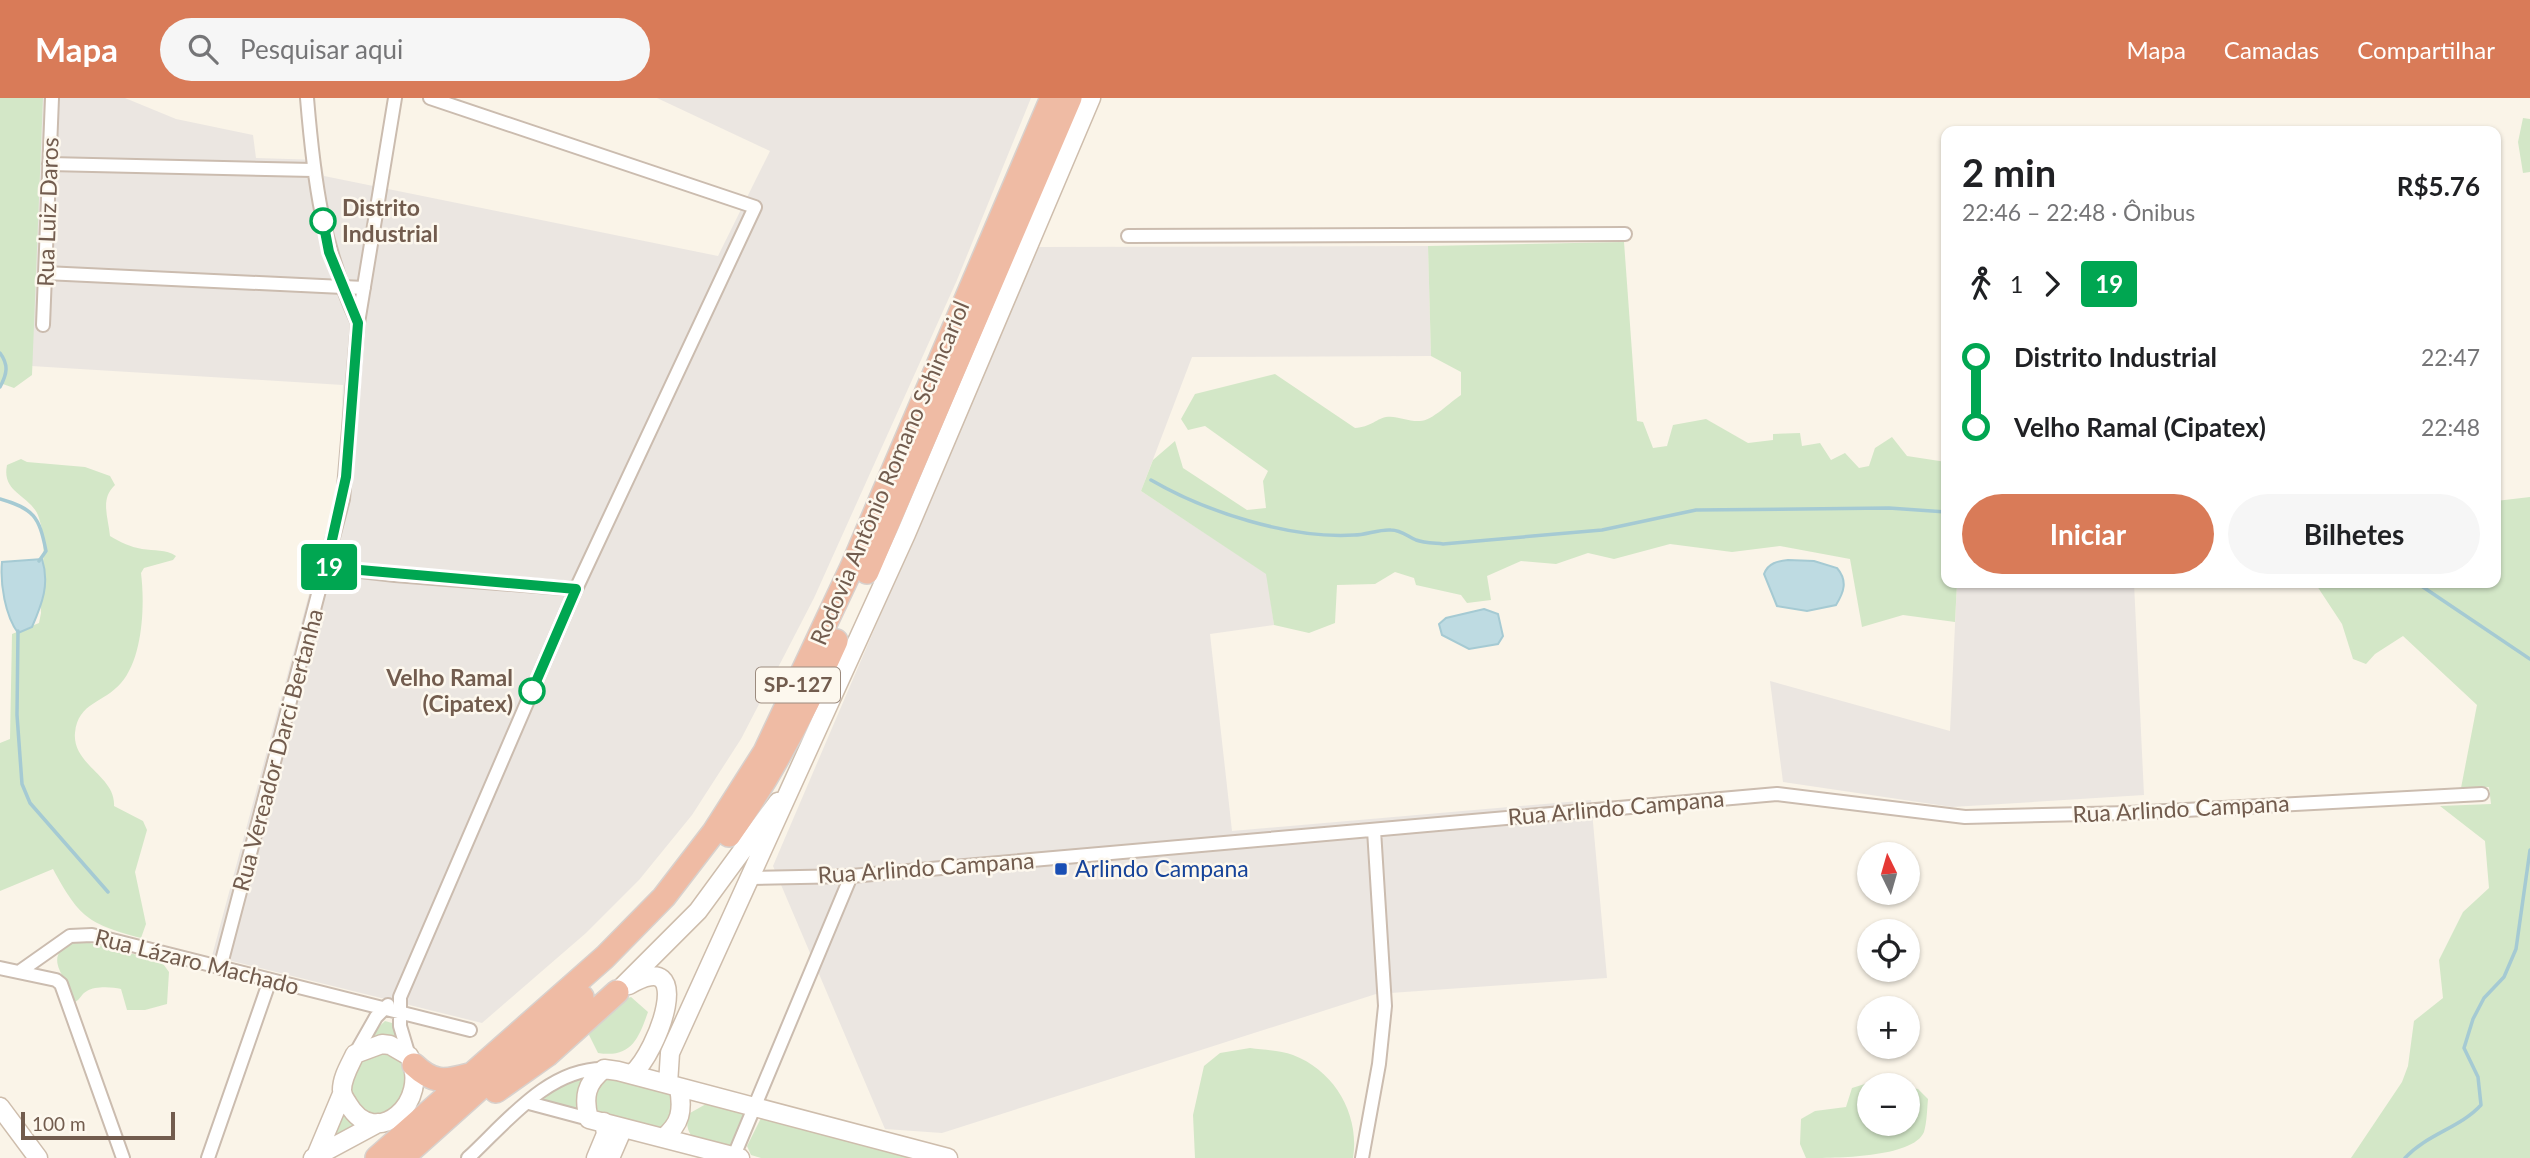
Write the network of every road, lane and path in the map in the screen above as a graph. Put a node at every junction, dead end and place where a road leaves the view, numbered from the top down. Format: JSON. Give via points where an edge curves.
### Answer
{"nodes":[{"id":1,"x":52,"y":98,"type":"edge"},
{"id":2,"x":307,"y":98,"type":"edge"},
{"id":3,"x":395,"y":98,"type":"edge"},
{"id":4,"x":430,"y":98,"type":"edge"},
{"id":5,"x":1052,"y":98,"type":"edge"},
{"id":6,"x":1070,"y":98,"type":"edge"},
{"id":7,"x":1091,"y":98,"type":"edge"},
{"id":8,"x":49,"y":164,"type":"junction"},
{"id":9,"x":313,"y":170,"type":"junction"},
{"id":10,"x":1625,"y":234,"type":"dead end"},
{"id":11,"x":1128,"y":236,"type":"dead end"},
{"id":12,"x":45,"y":273,"type":"junction"},
{"id":13,"x":341,"y":287,"type":"junction"},
{"id":14,"x":364,"y":288,"type":"junction"},
{"id":15,"x":358,"y":323,"type":"junction"},
{"id":16,"x":43,"y":325,"type":"dead end"},
{"id":17,"x":326,"y":567,"type":"junction"},
{"id":18,"x":576,"y":589,"type":"junction"},
{"id":19,"x":800,"y":770,"type":"junction"},
{"id":20,"x":2482,"y":794,"type":"dead end"},
{"id":21,"x":1374,"y":830,"type":"junction"},
{"id":22,"x":851,"y":876,"type":"junction"},
{"id":23,"x":751,"y":878,"type":"junction"},
{"id":24,"x":0,"y":968,"type":"edge"},
{"id":25,"x":220,"y":968,"type":"junction"},
{"id":26,"x":19,"y":972,"type":"junction"},
{"id":27,"x":270,"y":981,"type":"junction"},
{"id":28,"x":617,"y":992,"type":"junction"},
{"id":29,"x":400,"y":997,"type":"junction"},
{"id":30,"x":384,"y":1009,"type":"junction"},
{"id":31,"x":398,"y":1012,"type":"junction"},
{"id":32,"x":470,"y":1030,"type":"dead end"},
{"id":33,"x":355,"y":1054,"type":"junction"},
{"id":34,"x":411,"y":1061,"type":"junction"},
{"id":35,"x":604,"y":1069,"type":"junction"},
{"id":36,"x":471,"y":1074,"type":"junction"},
{"id":37,"x":632,"y":1074,"type":"junction"},
{"id":38,"x":673,"y":1086,"type":"junction"},
{"id":39,"x":342,"y":1094,"type":"junction"},
{"id":40,"x":529,"y":1103,"type":"junction"},
{"id":41,"x":0,"y":1107,"type":"edge"},
{"id":42,"x":754,"y":1107,"type":"junction"},
{"id":43,"x":596,"y":1120,"type":"junction"},
{"id":44,"x":378,"y":1123,"type":"junction"},
{"id":45,"x":623,"y":1128,"type":"junction"},
{"id":46,"x":663,"y":1138,"type":"junction"},
{"id":47,"x":421,"y":1142,"type":"junction"},
{"id":48,"x":314,"y":1157,"type":"edge"},
{"id":49,"x":736,"y":1157,"type":"edge"},
{"id":50,"x":38,"y":1158,"type":"edge"},
{"id":51,"x":123,"y":1158,"type":"edge"},
{"id":52,"x":208,"y":1158,"type":"edge"},
{"id":53,"x":377,"y":1158,"type":"edge"},
{"id":54,"x":402,"y":1158,"type":"edge"},
{"id":55,"x":468,"y":1158,"type":"edge"},
{"id":56,"x":596,"y":1158,"type":"edge"},
{"id":57,"x":610,"y":1158,"type":"edge"},
{"id":58,"x":948,"y":1158,"type":"edge"},
{"id":59,"x":1362,"y":1158,"type":"edge"}],
"edges":[{"from":1,"to":8,"type":"street","name":"Rua Luiz Daros"},
{"from":2,"to":9,"type":"street","name":"Rua Vereador Darci Bertanha"},
{"from":3,"to":14,"type":"street","name":"Rua Vereador Darci Bertanha"},
{"from":4,"to":18,"type":"street","via":[[755,207]]},
{"from":5,"to":36,"type":"highway","name":"Rodovia Antônio Romano Schincariol","number":"SP-127","via":[[852,567],[765,751],[714,832],[664,897],[605,957]]},
{"from":6,"to":47,"type":"highway","name":"Rodovia Antônio Romano Schincariol","number":"SP-127","via":[[824,667],[759,793],[663,920]]},
{"from":7,"to":19,"type":"street"},
{"from":8,"to":9,"type":"street"},
{"from":8,"to":12,"type":"street","name":"Rua Luiz Daros"},
{"from":9,"to":13,"type":"street","name":"Rua Vereador Darci Bertanha","via":[[329,252]]},
{"from":10,"to":11,"type":"street"},
{"from":12,"to":13,"type":"street"},
{"from":12,"to":16,"type":"street","name":"Rua Luiz Daros"},
{"from":13,"to":14,"type":"street"},
{"from":13,"to":15,"type":"street","name":"Rua Vereador Darci Bertanha"},
{"from":14,"to":15,"type":"street","name":"Rua Vereador Darci Bertanha"},
{"from":15,"to":17,"type":"street","name":"Rua Vereador Darci Bertanha","via":[[345,488]]},
{"from":17,"to":18,"type":"street"},
{"from":17,"to":25,"type":"street","name":"Rua Vereador Darci Bertanha"},
{"from":18,"to":29,"type":"street"},
{"from":19,"to":23,"type":"street"},
{"from":19,"to":28,"type":"street","via":[[698,911]]},
{"from":20,"to":21,"type":"street","name":"Rua Arlindo Campana","via":[[1965,817],[1777,794]]},
{"from":21,"to":22,"type":"street","name":"Rua Arlindo Campana"},
{"from":21,"to":59,"type":"street","via":[[1385,1006]]},
{"from":22,"to":23,"type":"street","name":"Rua Arlindo Campana"},
{"from":22,"to":42,"type":"street"},
{"from":23,"to":38,"type":"street","via":[[670,1054]]},
{"from":24,"to":26,"type":"street"},
{"from":25,"to":26,"type":"street","name":"Rua Lázaro Machado","via":[[78,934],[60,941]]},
{"from":25,"to":27,"type":"street","name":"Rua Lázaro Machado"},
{"from":26,"to":51,"type":"street","via":[[56,980],[65,992]]},
{"from":27,"to":30,"type":"street","name":"Rua Lázaro Machado"},
{"from":27,"to":52,"type":"street"},
{"from":28,"to":37,"type":"street","via":[[649,978],[665,984],[669,995],[649,1054]]},
{"from":28,"to":47,"type":"highway","via":[[547,1055]]},
{"from":29,"to":30,"type":"street"},
{"from":29,"to":31,"type":"street"},
{"from":30,"to":31,"type":"street","name":"Rua Lázaro Machado"},
{"from":30,"to":33,"type":"street"},
{"from":31,"to":32,"type":"street","name":"Rua Lázaro Machado"},
{"from":31,"to":34,"type":"street"},
{"from":33,"to":34,"type":"street","via":[[371,1046],[390,1045]]},
{"from":33,"to":39,"type":"street"},
{"from":34,"to":36,"type":"highway","via":[[436,1081]]},
{"from":34,"to":44,"type":"street","via":[[415,1083],[409,1103],[400,1115]]},
{"from":35,"to":37,"type":"street"},
{"from":35,"to":40,"type":"street","via":[[573,1071]]},
{"from":35,"to":43,"type":"street","via":[[586,1091]]},
{"from":36,"to":53,"type":"highway","name":"Rodovia Antônio Romano Schincariol","number":"SP-127"},
{"from":37,"to":38,"type":"street"},
{"from":38,"to":42,"type":"street"},
{"from":38,"to":46,"type":"street","via":[[681,1117]]},
{"from":39,"to":44,"type":"street","via":[[355,1114]]},
{"from":39,"to":48,"type":"street"},
{"from":40,"to":43,"type":"street"},
{"from":40,"to":55,"type":"street"},
{"from":41,"to":50,"type":"street"},
{"from":42,"to":49,"type":"street"},
{"from":42,"to":58,"type":"street"},
{"from":43,"to":45,"type":"street"},
{"from":43,"to":56,"type":"street","via":[[606,1134]]},
{"from":44,"to":48,"type":"street"},
{"from":45,"to":46,"type":"street"},
{"from":45,"to":57,"type":"street"},
{"from":46,"to":49,"type":"street"},
{"from":47,"to":54,"type":"highway","name":"Rodovia Antônio Romano Schincariol","number":"SP-127"}]}
